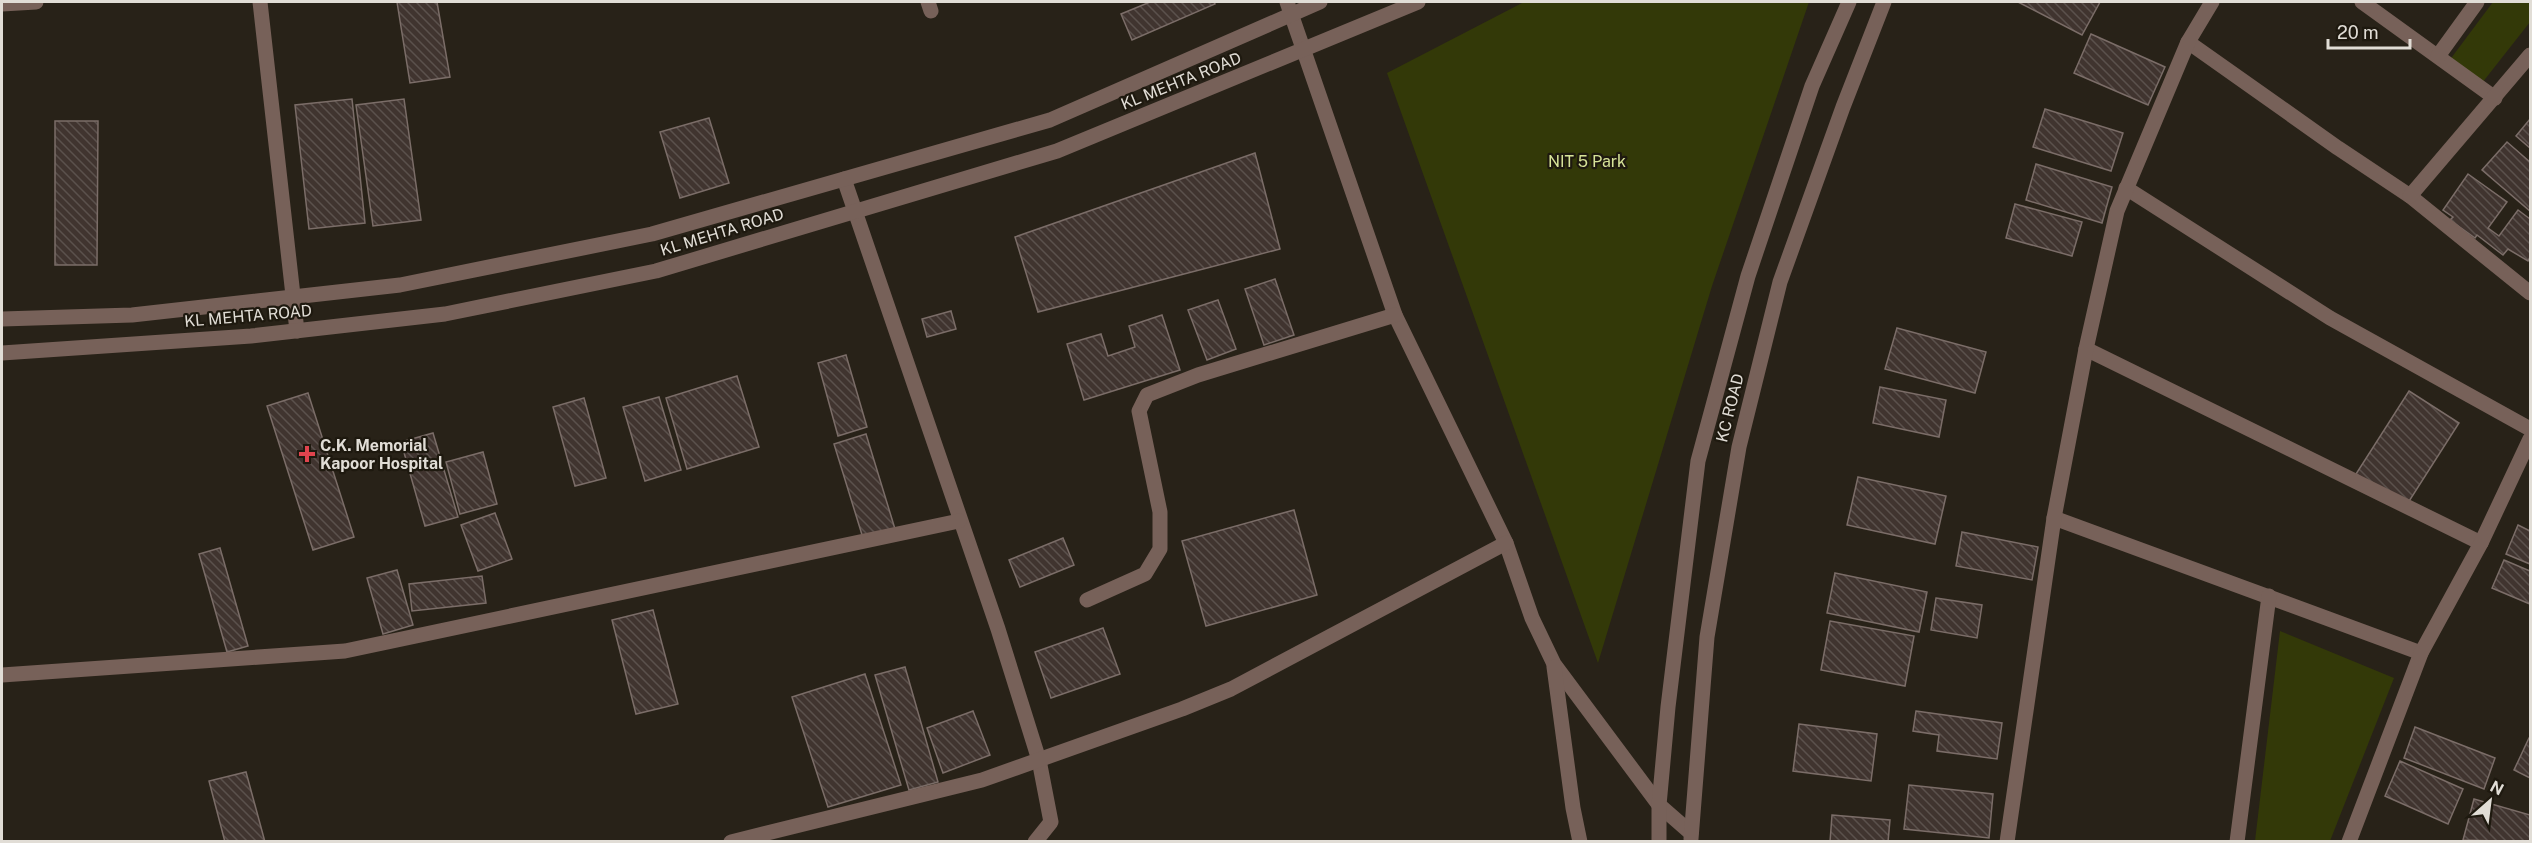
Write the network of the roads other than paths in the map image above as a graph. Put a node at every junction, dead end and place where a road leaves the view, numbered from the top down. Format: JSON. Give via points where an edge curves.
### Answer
{"nodes":[{"id":1,"x":36,"y":2,"type":"edge"},
{"id":2,"x":260,"y":2,"type":"edge"},
{"id":3,"x":1320,"y":2,"type":"edge"},
{"id":4,"x":1418,"y":2,"type":"edge"},
{"id":5,"x":1849,"y":2,"type":"edge"},
{"id":6,"x":1884,"y":2,"type":"edge"},
{"id":7,"x":2212,"y":2,"type":"edge"},
{"id":8,"x":2362,"y":2,"type":"edge"},
{"id":9,"x":2477,"y":2,"type":"edge"},
{"id":10,"x":2,"y":4,"type":"edge"},
{"id":11,"x":1289,"y":8,"type":"edge"},
{"id":12,"x":2188,"y":42,"type":"junction"},
{"id":13,"x":1304,"y":50,"type":"junction"},
{"id":14,"x":2530,"y":55,"type":"edge"},
{"id":15,"x":2438,"y":56,"type":"junction"},
{"id":16,"x":2495,"y":98,"type":"junction"},
{"id":17,"x":844,"y":179,"type":"junction"},
{"id":18,"x":2126,"y":188,"type":"junction"},
{"id":19,"x":2410,"y":196,"type":"junction"},
{"id":20,"x":855,"y":211,"type":"junction"},
{"id":21,"x":2530,"y":292,"type":"edge"},
{"id":22,"x":293,"y":297,"type":"junction"},
{"id":23,"x":1395,"y":315,"type":"junction"},
{"id":24,"x":2,"y":319,"type":"edge"},
{"id":25,"x":297,"y":331,"type":"junction"},
{"id":26,"x":2086,"y":348,"type":"junction"},
{"id":27,"x":2,"y":353,"type":"edge"},
{"id":28,"x":2530,"y":429,"type":"edge"},
{"id":29,"x":2530,"y":440,"type":"edge"},
{"id":30,"x":2054,"y":518,"type":"junction"},
{"id":31,"x":959,"y":521,"type":"junction"},
{"id":32,"x":1506,"y":543,"type":"junction"},
{"id":33,"x":2481,"y":543,"type":"junction"},
{"id":34,"x":2269,"y":596,"type":"junction"},
{"id":35,"x":1087,"y":600,"type":"dead end"},
{"id":36,"x":2421,"y":653,"type":"junction"},
{"id":37,"x":1554,"y":664,"type":"junction"},
{"id":38,"x":2,"y":675,"type":"edge"},
{"id":39,"x":1040,"y":760,"type":"junction"},
{"id":40,"x":1659,"y":805,"type":"junction"},
{"id":41,"x":779,"y":836,"type":"edge"},
{"id":42,"x":1691,"y":837,"type":"edge"},
{"id":43,"x":731,"y":842,"type":"edge"},
{"id":44,"x":1035,"y":842,"type":"edge"},
{"id":45,"x":1580,"y":842,"type":"edge"},
{"id":46,"x":1659,"y":842,"type":"edge"},
{"id":47,"x":2007,"y":842,"type":"edge"},
{"id":48,"x":2237,"y":842,"type":"edge"},
{"id":49,"x":2349,"y":842,"type":"edge"}],
"edges":[{"from":1,"to":10,"type":"street"},
{"from":2,"to":22,"type":"street"},
{"from":3,"to":11,"type":"street","name":"KL MEHTA ROAD"},
{"from":4,"to":13,"type":"street","name":"KL MEHTA ROAD"},
{"from":5,"to":40,"type":"street","via":[[1812,86],[1748,276],[1698,460]]},
{"from":6,"to":42,"type":"street","name":"KC ROAD","via":[[1780,282],[1739,447],[1707,638]]},
{"from":7,"to":12,"type":"street"},
{"from":8,"to":15,"type":"street"},
{"from":9,"to":15,"type":"street"},
{"from":11,"to":13,"type":"street"},
{"from":11,"to":17,"type":"street","name":"KL MEHTA ROAD","via":[[1050,120]]},
{"from":12,"to":18,"type":"street"},
{"from":12,"to":19,"type":"street"},
{"from":13,"to":20,"type":"street","name":"KL MEHTA ROAD","via":[[1057,152]]},
{"from":13,"to":23,"type":"street"},
{"from":14,"to":16,"type":"street"},
{"from":15,"to":16,"type":"street"},
{"from":16,"to":19,"type":"street"},
{"from":17,"to":20,"type":"street"},
{"from":17,"to":22,"type":"street","name":"KL MEHTA ROAD","via":[[652,234],[400,285]]},
{"from":18,"to":26,"type":"street","via":[[2117,211]]},
{"from":18,"to":28,"type":"street","via":[[2330,318]]},
{"from":19,"to":21,"type":"street"},
{"from":20,"to":25,"type":"street","name":"KL MEHTA ROAD","via":[[656,271],[445,314]]},
{"from":20,"to":31,"type":"street"},
{"from":22,"to":24,"type":"street","name":"KL MEHTA ROAD","via":[[132,315]]},
{"from":22,"to":25,"type":"street"},
{"from":23,"to":32,"type":"street"},
{"from":23,"to":35,"type":"street","via":[[1198,375],[1147,395],[1139,411],[1161,512],[1160,549],[1145,574]]},
{"from":25,"to":27,"type":"street","name":"KL MEHTA ROAD"},
{"from":26,"to":30,"type":"street"},
{"from":26,"to":33,"type":"street"},
{"from":29,"to":33,"type":"street"},
{"from":30,"to":34,"type":"street"},
{"from":30,"to":47,"type":"street"},
{"from":31,"to":38,"type":"street","via":[[345,651]]},
{"from":31,"to":39,"type":"street"},
{"from":32,"to":37,"type":"street","via":[[1532,618]]},
{"from":32,"to":39,"type":"street","via":[[1231,689]]},
{"from":33,"to":36,"type":"street"},
{"from":34,"to":36,"type":"street"},
{"from":34,"to":48,"type":"street"},
{"from":36,"to":49,"type":"street"},
{"from":37,"to":40,"type":"street"},
{"from":37,"to":45,"type":"street"},
{"from":39,"to":41,"type":"street"},
{"from":39,"to":44,"type":"street","via":[[1051,822]]},
{"from":40,"to":42,"type":"street"},
{"from":40,"to":46,"type":"street"},
{"from":41,"to":43,"type":"street"}]}
